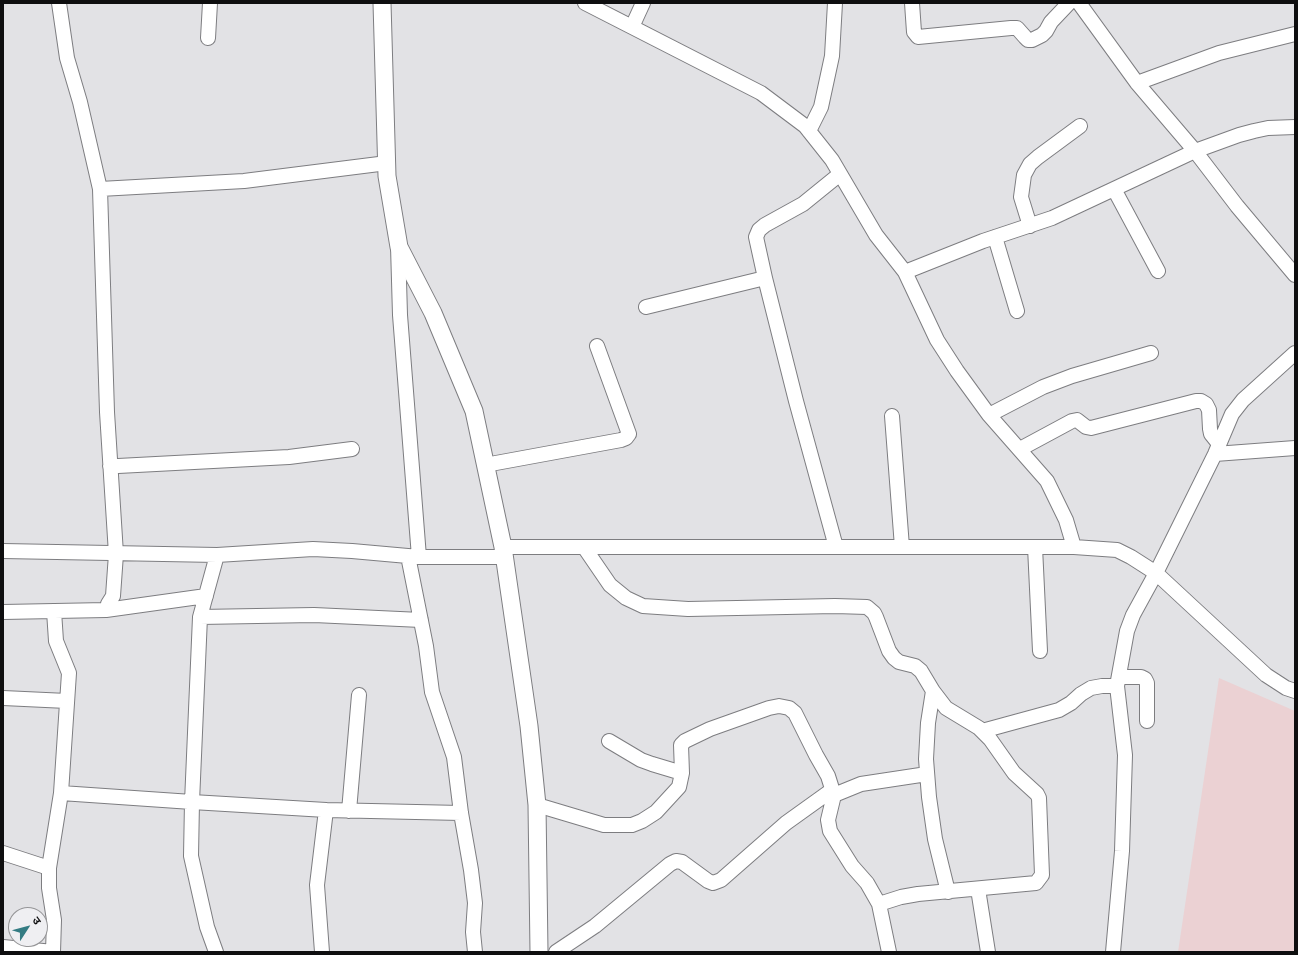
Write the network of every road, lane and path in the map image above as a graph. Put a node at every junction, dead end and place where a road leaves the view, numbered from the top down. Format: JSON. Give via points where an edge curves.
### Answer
{"nodes":[{"id":1,"x":59,"y":3,"type":"edge"},
{"id":2,"x":210,"y":3,"type":"edge"},
{"id":3,"x":382,"y":3,"type":"edge"},
{"id":4,"x":585,"y":3,"type":"edge"},
{"id":5,"x":643,"y":3,"type":"edge"},
{"id":6,"x":835,"y":3,"type":"edge"},
{"id":7,"x":912,"y":3,"type":"edge"},
{"id":8,"x":1069,"y":3,"type":"edge"},
{"id":9,"x":1078,"y":3,"type":"edge"},
{"id":10,"x":632,"y":27,"type":"junction"},
{"id":11,"x":1295,"y":34,"type":"edge"},
{"id":12,"x":208,"y":38,"type":"dead end"},
{"id":13,"x":1137,"y":82,"type":"junction"},
{"id":14,"x":1080,"y":126,"type":"dead end"},
{"id":15,"x":1295,"y":127,"type":"edge"},
{"id":16,"x":809,"y":131,"type":"junction"},
{"id":17,"x":1195,"y":151,"type":"junction"},
{"id":18,"x":387,"y":163,"type":"junction"},
{"id":19,"x":840,"y":174,"type":"junction"},
{"id":20,"x":100,"y":189,"type":"junction"},
{"id":21,"x":1114,"y":189,"type":"junction"},
{"id":22,"x":1030,"y":226,"type":"junction"},
{"id":23,"x":995,"y":237,"type":"junction"},
{"id":24,"x":398,"y":241,"type":"junction"},
{"id":25,"x":1158,"y":271,"type":"dead end"},
{"id":26,"x":905,"y":272,"type":"junction"},
{"id":27,"x":1295,"y":275,"type":"edge"},
{"id":28,"x":764,"y":278,"type":"junction"},
{"id":29,"x":646,"y":307,"type":"dead end"},
{"id":30,"x":1018,"y":311,"type":"dead end"},
{"id":31,"x":597,"y":346,"type":"dead end"},
{"id":32,"x":1151,"y":353,"type":"dead end"},
{"id":33,"x":1295,"y":353,"type":"edge"},
{"id":34,"x":989,"y":415,"type":"junction"},
{"id":35,"x":892,"y":416,"type":"dead end"},
{"id":36,"x":1215,"y":443,"type":"junction"},
{"id":37,"x":1295,"y":448,"type":"edge"},
{"id":38,"x":352,"y":449,"type":"dead end"},
{"id":39,"x":1020,"y":449,"type":"junction"},
{"id":40,"x":485,"y":465,"type":"junction"},
{"id":41,"x":110,"y":466,"type":"junction"},
{"id":42,"x":584,"y":547,"type":"junction"},
{"id":43,"x":836,"y":547,"type":"junction"},
{"id":44,"x":902,"y":547,"type":"junction"},
{"id":45,"x":1035,"y":547,"type":"junction"},
{"id":46,"x":1074,"y":547,"type":"junction"},
{"id":47,"x":3,"y":551,"type":"edge"},
{"id":48,"x":503,"y":552,"type":"junction"},
{"id":49,"x":116,"y":554,"type":"junction"},
{"id":50,"x":217,"y":555,"type":"junction"},
{"id":51,"x":413,"y":556,"type":"junction"},
{"id":52,"x":1156,"y":573,"type":"junction"},
{"id":53,"x":206,"y":596,"type":"junction"},
{"id":54,"x":108,"y":604,"type":"dead end"},
{"id":55,"x":54,"y":611,"type":"junction"},
{"id":56,"x":3,"y":612,"type":"edge"},
{"id":57,"x":200,"y":618,"type":"junction"},
{"id":58,"x":421,"y":620,"type":"junction"},
{"id":59,"x":1040,"y":651,"type":"dead end"},
{"id":60,"x":1118,"y":682,"type":"junction"},
{"id":61,"x":933,"y":691,"type":"junction"},
{"id":62,"x":1295,"y":691,"type":"edge"},
{"id":63,"x":359,"y":695,"type":"dead end"},
{"id":64,"x":3,"y":698,"type":"edge"},
{"id":65,"x":67,"y":701,"type":"junction"},
{"id":66,"x":1147,"y":721,"type":"dead end"},
{"id":67,"x":982,"y":731,"type":"junction"},
{"id":68,"x":609,"y":741,"type":"dead end"},
{"id":69,"x":682,"y":773,"type":"junction"},
{"id":70,"x":927,"y":774,"type":"junction"},
{"id":71,"x":833,"y":792,"type":"junction"},
{"id":72,"x":61,"y":793,"type":"junction"},
{"id":73,"x":192,"y":802,"type":"junction"},
{"id":74,"x":537,"y":805,"type":"junction"},
{"id":75,"x":326,"y":810,"type":"junction"},
{"id":76,"x":349,"y":811,"type":"junction"},
{"id":77,"x":461,"y":813,"type":"junction"},
{"id":78,"x":3,"y":853,"type":"edge"},
{"id":79,"x":48,"y":868,"type":"junction"},
{"id":80,"x":978,"y":889,"type":"junction"},
{"id":81,"x":948,"y":892,"type":"junction"},
{"id":82,"x":879,"y":904,"type":"junction"},
{"id":83,"x":3,"y":947,"type":"edge"},
{"id":84,"x":54,"y":952,"type":"edge"},
{"id":85,"x":216,"y":952,"type":"edge"},
{"id":86,"x":322,"y":952,"type":"edge"},
{"id":87,"x":475,"y":952,"type":"edge"},
{"id":88,"x":539,"y":952,"type":"edge"},
{"id":89,"x":556,"y":952,"type":"edge"},
{"id":90,"x":889,"y":952,"type":"edge"},
{"id":91,"x":988,"y":952,"type":"edge"},
{"id":92,"x":1113,"y":952,"type":"edge"}],
"edges":[{"from":1,"to":20,"type":"street","via":[[67,58]]},
{"from":2,"to":12,"type":"street"},
{"from":3,"to":18,"type":"street"},
{"from":4,"to":10,"type":"street"},
{"from":5,"to":10,"type":"street"},
{"from":6,"to":16,"type":"street","via":[[832,56],[821,107]]},
{"from":7,"to":8,"type":"street","via":[[914,32],[918,37],[1016,28],[1028,40],[1042,35]]},
{"from":9,"to":13,"type":"street"},
{"from":10,"to":16,"type":"street","via":[[761,92]]},
{"from":11,"to":13,"type":"street","via":[[1219,54]]},
{"from":13,"to":17,"type":"street"},
{"from":14,"to":22,"type":"street","via":[[1030,164],[1024,175],[1022,197]]},
{"from":15,"to":17,"type":"street","via":[[1268,128],[1239,135]]},
{"from":16,"to":19,"type":"street"},
{"from":17,"to":21,"type":"street"},
{"from":17,"to":27,"type":"street"},
{"from":18,"to":20,"type":"street","via":[[244,181]]},
{"from":18,"to":24,"type":"street"},
{"from":19,"to":26,"type":"street","via":[[876,235]]},
{"from":19,"to":28,"type":"street","via":[[803,204],[765,224],[759,230],[756,237]]},
{"from":20,"to":41,"type":"street"},
{"from":21,"to":22,"type":"street"},
{"from":21,"to":25,"type":"street"},
{"from":22,"to":23,"type":"street"},
{"from":23,"to":26,"type":"street"},
{"from":23,"to":30,"type":"street"},
{"from":24,"to":40,"type":"street","via":[[433,313],[474,411]]},
{"from":24,"to":51,"type":"street"},
{"from":26,"to":34,"type":"street","via":[[936,340]]},
{"from":28,"to":29,"type":"street"},
{"from":28,"to":43,"type":"street"},
{"from":31,"to":40,"type":"street","via":[[627,430],[626,438]]},
{"from":32,"to":34,"type":"street","via":[[1043,387]]},
{"from":33,"to":36,"type":"street","via":[[1232,414]]},
{"from":34,"to":39,"type":"street"},
{"from":35,"to":44,"type":"street"},
{"from":36,"to":37,"type":"street"},
{"from":36,"to":39,"type":"street","via":[[1210,429],[1209,410],[1202,401],[1196,401],[1091,428],[1077,420],[1072,421]]},
{"from":36,"to":52,"type":"street"},
{"from":38,"to":41,"type":"street","via":[[289,457]]},
{"from":39,"to":46,"type":"street","via":[[1047,481],[1066,520]]},
{"from":40,"to":48,"type":"street"},
{"from":41,"to":49,"type":"street"},
{"from":42,"to":43,"type":"street"},
{"from":42,"to":48,"type":"street"},
{"from":42,"to":61,"type":"street","via":[[610,585],[626,598],[643,606],[688,609],[866,607],[874,613],[894,658],[921,671]]},
{"from":43,"to":44,"type":"street"},
{"from":44,"to":45,"type":"street"},
{"from":45,"to":46,"type":"street"},
{"from":45,"to":59,"type":"street"},
{"from":46,"to":52,"type":"street","via":[[1117,550]]},
{"from":47,"to":49,"type":"street"},
{"from":48,"to":51,"type":"street"},
{"from":48,"to":74,"type":"street","via":[[530,726]]},
{"from":49,"to":50,"type":"street"},
{"from":49,"to":54,"type":"street","via":[[112,596]]},
{"from":50,"to":51,"type":"street","via":[[313,550]]},
{"from":50,"to":53,"type":"street"},
{"from":51,"to":58,"type":"street"},
{"from":52,"to":60,"type":"street","via":[[1126,631]]},
{"from":52,"to":62,"type":"street","via":[[1266,675]]},
{"from":53,"to":55,"type":"street","via":[[106,610]]},
{"from":53,"to":57,"type":"street"},
{"from":55,"to":56,"type":"street"},
{"from":55,"to":65,"type":"street","via":[[56,641],[69,674]]},
{"from":57,"to":58,"type":"street","via":[[314,615]]},
{"from":57,"to":73,"type":"street"},
{"from":58,"to":77,"type":"street","via":[[432,692],[454,757]]},
{"from":60,"to":66,"type":"street","via":[[1141,677],[1145,679]]},
{"from":60,"to":67,"type":"street","via":[[1091,688],[1059,710]]},
{"from":60,"to":92,"type":"street","via":[[1125,755],[1122,851]]},
{"from":61,"to":67,"type":"street","via":[[946,708]]},
{"from":61,"to":70,"type":"street","via":[[927,745]]},
{"from":63,"to":76,"type":"street"},
{"from":64,"to":65,"type":"street"},
{"from":65,"to":72,"type":"street"},
{"from":67,"to":80,"type":"street","via":[[990,738],[1014,773],[1033,789],[1039,798],[1042,875],[1036,883]]},
{"from":68,"to":69,"type":"street","via":[[641,760]]},
{"from":69,"to":71,"type":"street","via":[[681,746],[685,741],[710,729],[780,706],[795,713],[828,776]]},
{"from":69,"to":74,"type":"street","via":[[679,787],[656,812],[632,825],[604,825]]},
{"from":70,"to":71,"type":"street","via":[[861,784]]},
{"from":70,"to":81,"type":"street","via":[[935,839]]},
{"from":71,"to":82,"type":"street","via":[[828,820],[830,832]]},
{"from":71,"to":89,"type":"street","via":[[786,823],[721,880],[713,883],[708,881],[682,862],[676,861],[595,926]]},
{"from":72,"to":73,"type":"street"},
{"from":72,"to":79,"type":"street"},
{"from":73,"to":75,"type":"street"},
{"from":73,"to":85,"type":"street","via":[[191,856],[207,927]]},
{"from":74,"to":88,"type":"street"},
{"from":75,"to":76,"type":"street"},
{"from":75,"to":86,"type":"street","via":[[317,885]]},
{"from":76,"to":77,"type":"street"},
{"from":77,"to":87,"type":"street","via":[[475,903]]},
{"from":78,"to":79,"type":"street"},
{"from":79,"to":84,"type":"street","via":[[54,915]]},
{"from":80,"to":81,"type":"street"},
{"from":80,"to":91,"type":"street"},
{"from":81,"to":82,"type":"street","via":[[918,894]]},
{"from":82,"to":90,"type":"street"},
{"from":83,"to":84,"type":"street"}]}
